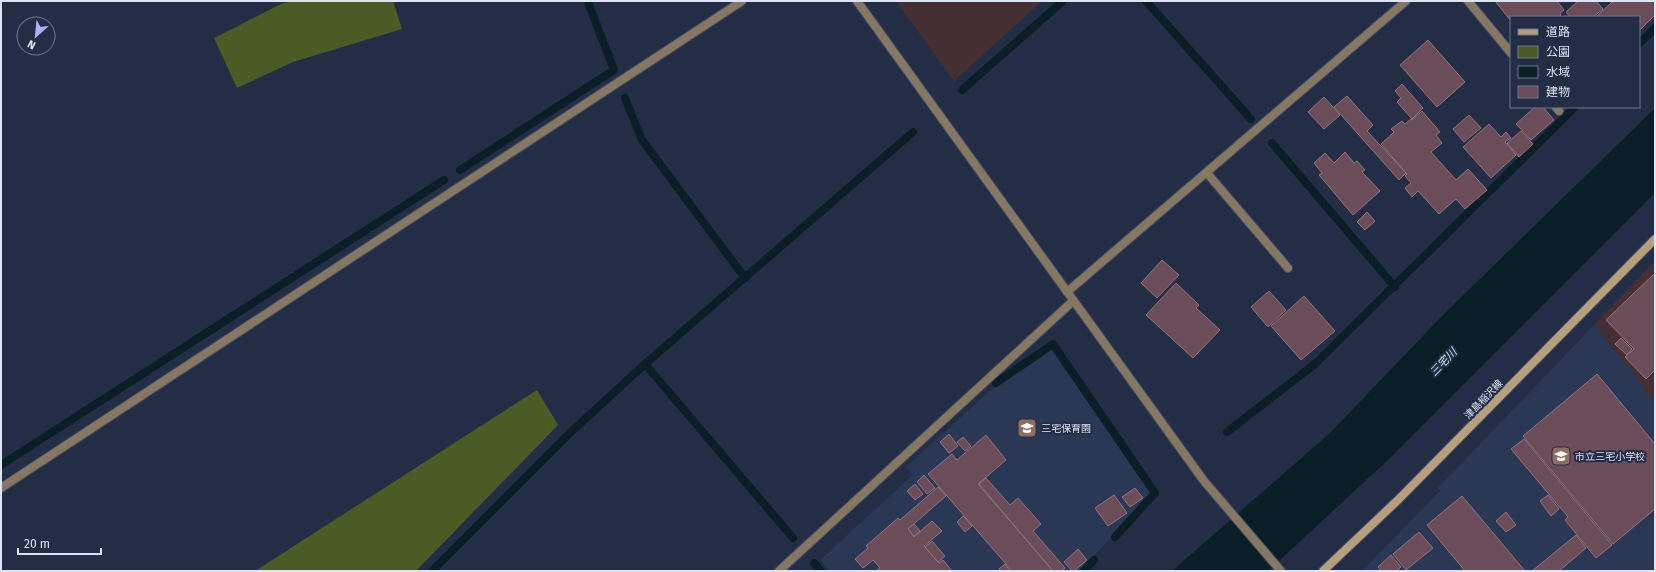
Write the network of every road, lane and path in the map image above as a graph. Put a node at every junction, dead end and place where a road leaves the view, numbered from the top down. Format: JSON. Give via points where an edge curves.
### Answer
{"nodes":[{"id":1,"x":742,"y":1,"type":"edge"},
{"id":2,"x":857,"y":1,"type":"edge"},
{"id":3,"x":1406,"y":1,"type":"edge"},
{"id":4,"x":1468,"y":1,"type":"edge"},
{"id":5,"x":1510,"y":52,"type":"edge"},
{"id":6,"x":1207,"y":173,"type":"junction"},
{"id":7,"x":1655,"y":239,"type":"edge"},
{"id":8,"x":1288,"y":268,"type":"dead end"},
{"id":9,"x":1067,"y":292,"type":"junction"},
{"id":10,"x":1073,"y":301,"type":"junction"},
{"id":11,"x":1,"y":488,"type":"edge"},
{"id":12,"x":779,"y":571,"type":"edge"},
{"id":13,"x":1281,"y":571,"type":"edge"},
{"id":14,"x":1323,"y":571,"type":"edge"}],
"edges":[{"from":1,"to":11,"type":"street"},
{"from":2,"to":9,"type":"street"},
{"from":3,"to":6,"type":"street"},
{"from":4,"to":5,"type":"street"},
{"from":6,"to":8,"type":"street"},
{"from":6,"to":9,"type":"street"},
{"from":7,"to":14,"type":"main road","name":"津島稲沢線","via":[[1399,499]]},
{"from":9,"to":10,"type":"street"},
{"from":10,"to":12,"type":"street"},
{"from":10,"to":13,"type":"street","via":[[1215,495]]}]}
